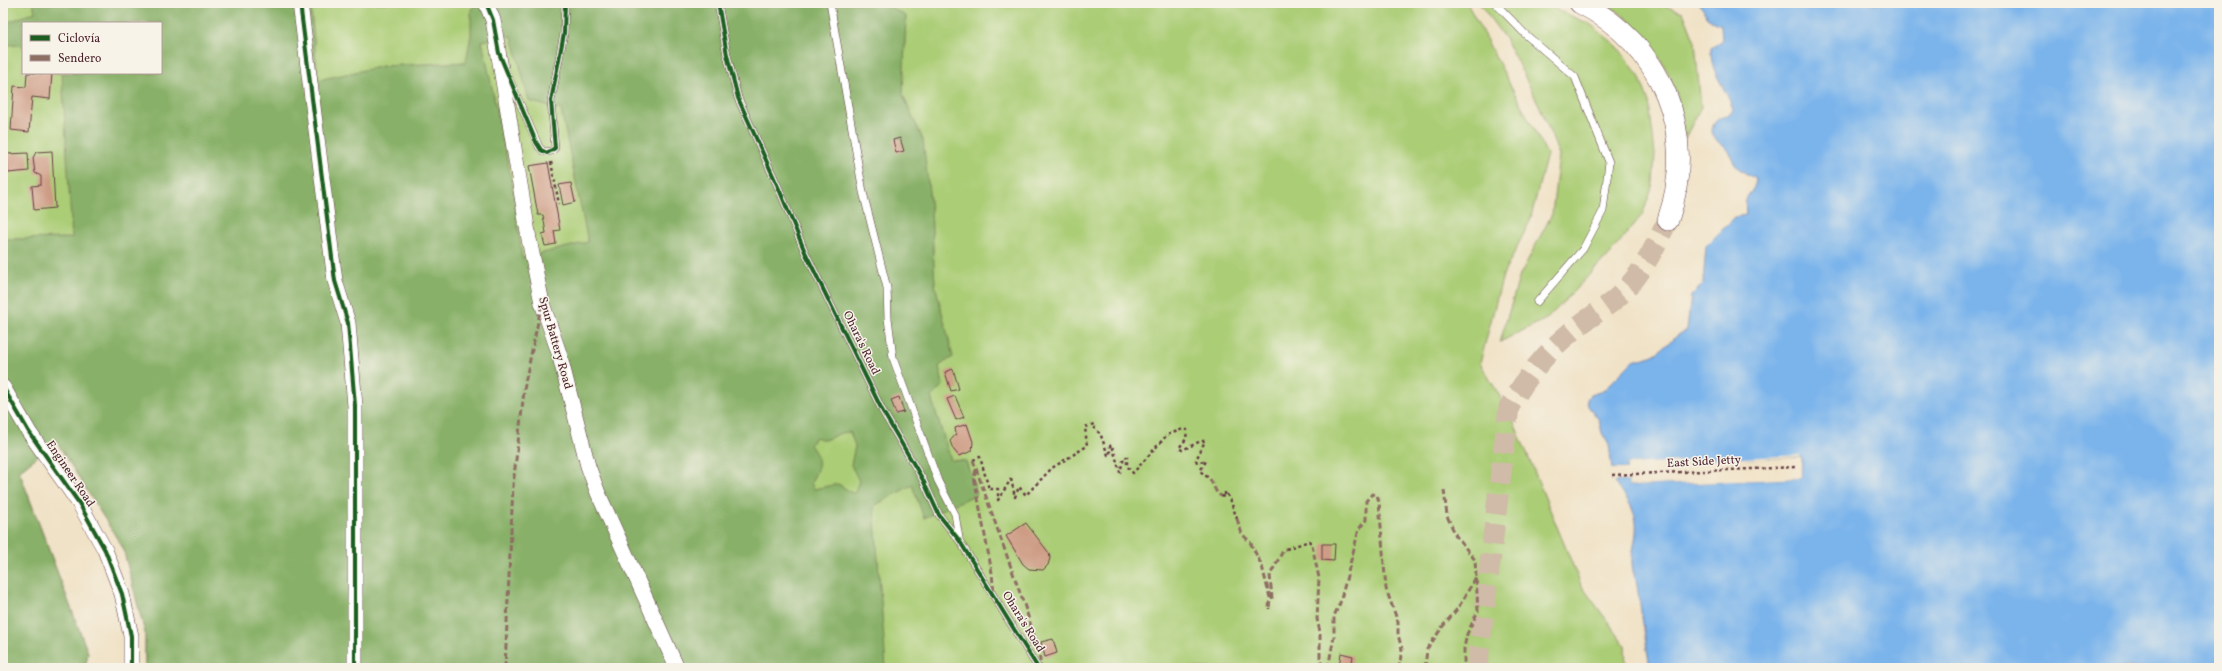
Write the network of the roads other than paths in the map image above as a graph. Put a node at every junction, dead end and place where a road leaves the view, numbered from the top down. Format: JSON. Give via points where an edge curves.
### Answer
{"nodes":[{"id":1,"x":300,"y":3,"type":"edge"},
{"id":2,"x":486,"y":3,"type":"edge"},
{"id":3,"x":565,"y":3,"type":"edge"},
{"id":4,"x":718,"y":3,"type":"edge"},
{"id":5,"x":830,"y":3,"type":"edge"},
{"id":6,"x":1495,"y":3,"type":"edge"},
{"id":7,"x":1580,"y":3,"type":"edge"},
{"id":8,"x":498,"y":53,"type":"junction"},
{"id":9,"x":1668,"y":220,"type":"tunnel mouth"},
{"id":10,"x":1537,"y":302,"type":"dead end"},
{"id":11,"x":3,"y":387,"type":"edge"},
{"id":12,"x":959,"y":540,"type":"junction"},
{"id":13,"x":131,"y":668,"type":"edge"},
{"id":14,"x":355,"y":668,"type":"edge"},
{"id":15,"x":678,"y":668,"type":"edge"},
{"id":16,"x":1038,"y":668,"type":"edge"}],
"edges":[{"from":1,"to":14,"type":"street","via":[[335,280],[348,323],[355,406]]},
{"from":2,"to":8,"type":"street","name":"Spur Battery Road"},
{"from":3,"to":8,"type":"lane","via":[[564,33],[551,100],[555,148],[549,152],[541,150],[536,142]]},
{"from":4,"to":12,"type":"lane","name":"Ohara's Road","via":[[738,98],[805,252],[882,410],[923,480],[939,515]]},
{"from":5,"to":12,"type":"lane","via":[[863,192],[887,288],[893,358],[938,481],[955,514]]},
{"from":6,"to":10,"type":"lane","via":[[1525,34],[1575,77],[1609,162],[1600,217],[1583,249]]},
{"from":7,"to":9,"type":"main road","via":[[1602,15],[1625,33],[1649,61],[1664,88],[1674,117],[1678,153],[1675,195]]},
{"from":8,"to":15,"type":"street","name":"Spur Battery Road","via":[[542,303],[559,353],[588,466]]},
{"from":11,"to":13,"type":"street","name":"Engineer Road","via":[[29,432],[79,503],[105,550],[122,594],[131,636]]},
{"from":12,"to":16,"type":"lane","name":"Ohara's Road"}]}
